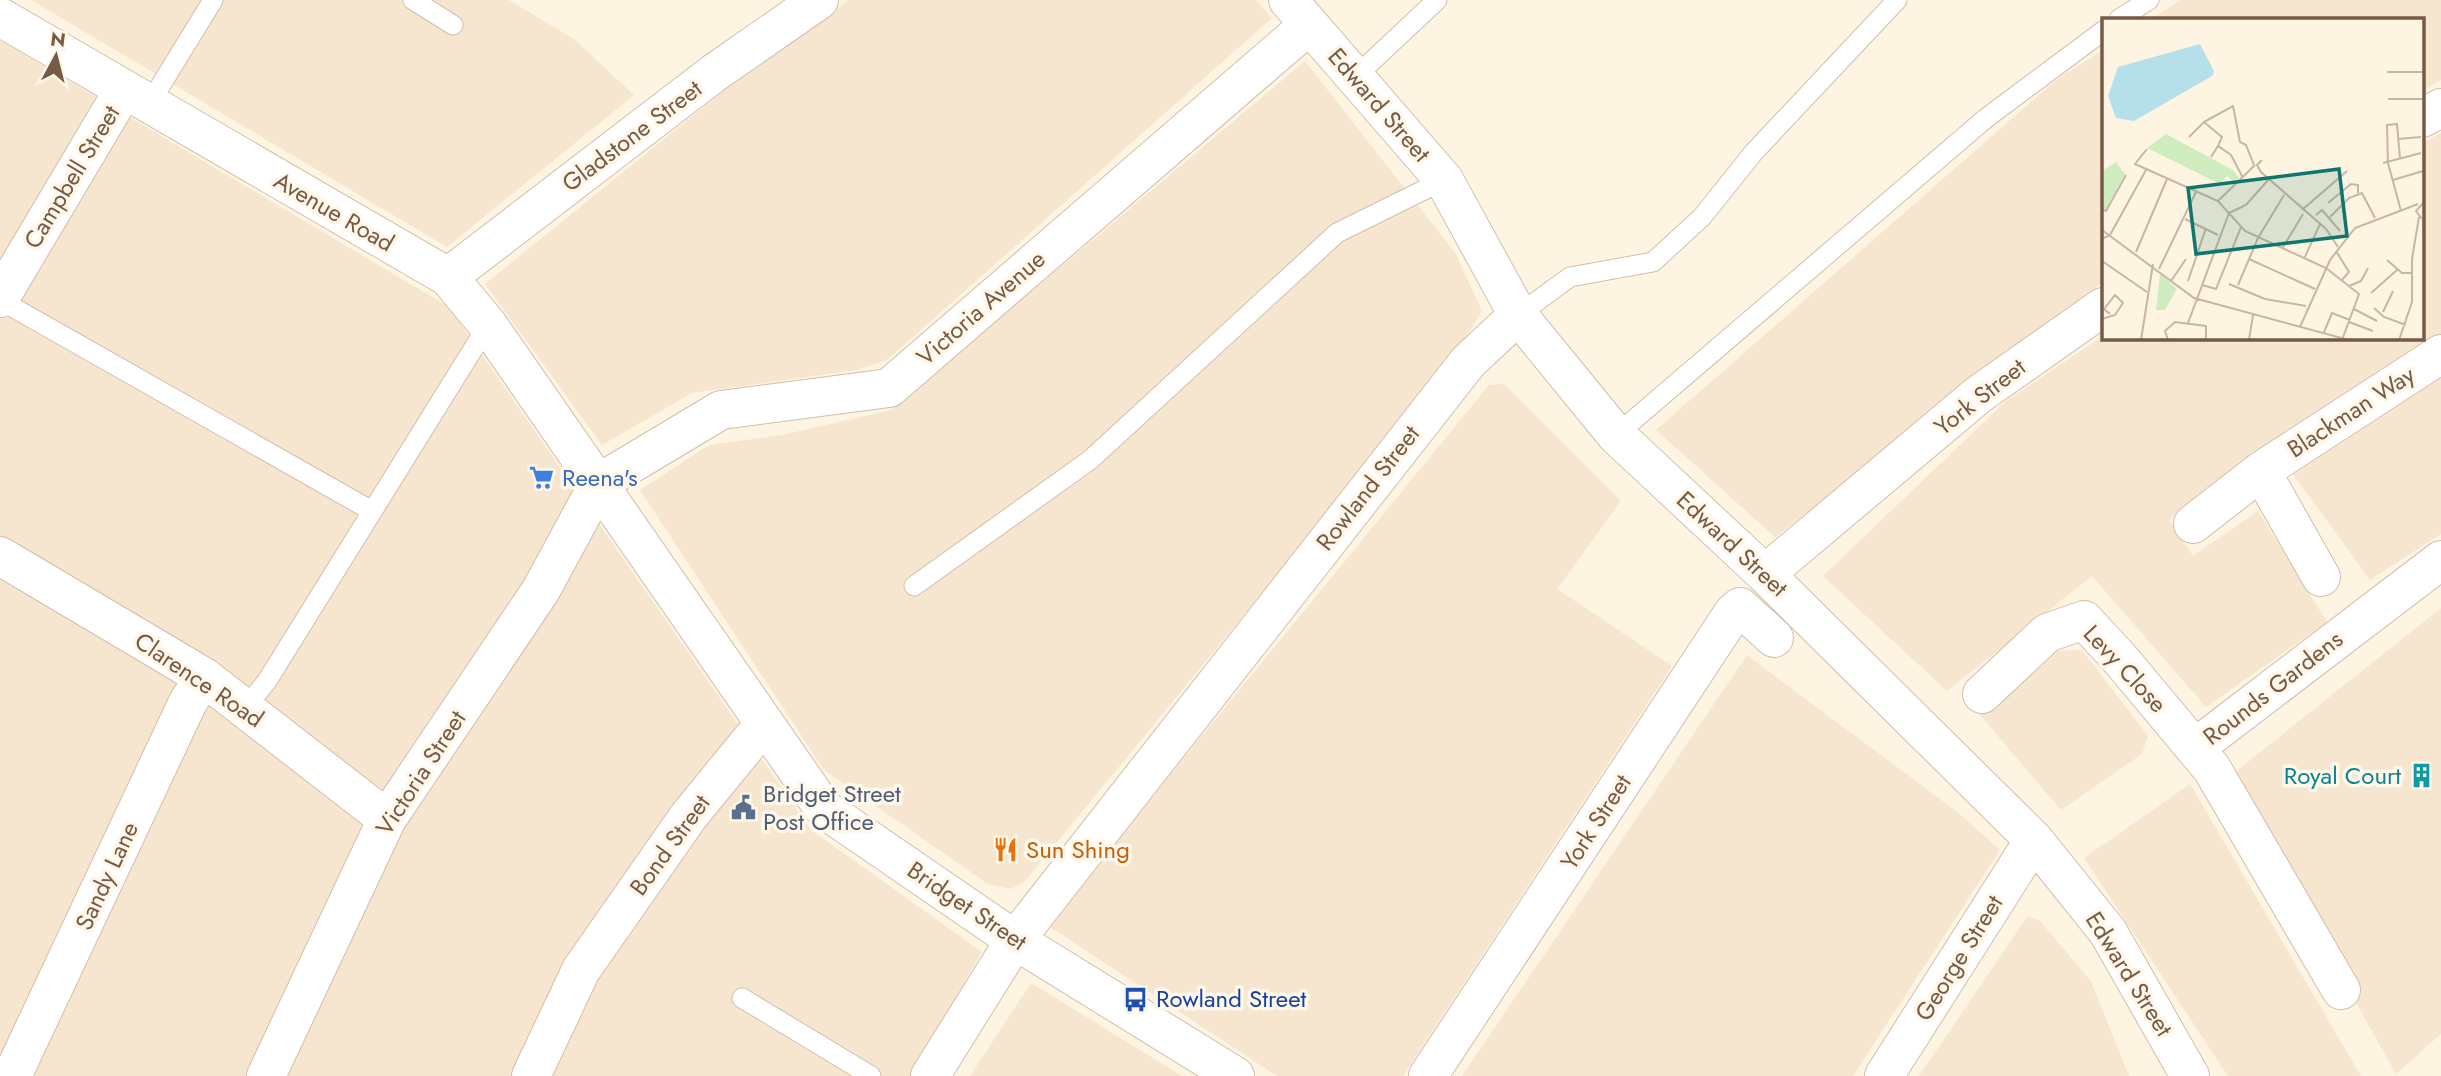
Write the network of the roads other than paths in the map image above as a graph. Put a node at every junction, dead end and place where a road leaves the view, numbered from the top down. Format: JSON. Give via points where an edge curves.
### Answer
{"nodes":[{"id":1,"x":213,"y":0,"type":"edge"},
{"id":2,"x":413,"y":0,"type":"edge"},
{"id":3,"x":819,"y":0,"type":"edge"},
{"id":4,"x":1437,"y":0,"type":"edge"},
{"id":5,"x":1897,"y":0,"type":"edge"},
{"id":6,"x":2149,"y":0,"type":"edge"},
{"id":7,"x":1298,"y":8,"type":"edge"},
{"id":8,"x":0,"y":17,"type":"edge"},
{"id":9,"x":2121,"y":18,"type":"edge"},
{"id":10,"x":453,"y":24,"type":"dead end"},
{"id":11,"x":2102,"y":31,"type":"edge"},
{"id":12,"x":1355,"y":78,"type":"junction"},
{"id":13,"x":136,"y":98,"type":"junction"},
{"id":14,"x":2441,"y":108,"type":"edge"},
{"id":15,"x":2424,"y":117,"type":"edge"},
{"id":16,"x":1444,"y":180,"type":"junction"},
{"id":17,"x":448,"y":277,"type":"junction"},
{"id":18,"x":1,"y":295,"type":"edge"},
{"id":19,"x":2102,"y":308,"type":"edge"},
{"id":20,"x":1518,"y":315,"type":"junction"},
{"id":21,"x":488,"y":325,"type":"junction"},
{"id":22,"x":2441,"y":354,"type":"edge"},
{"id":23,"x":1616,"y":435,"type":"junction"},
{"id":24,"x":2261,"y":471,"type":"junction"},
{"id":25,"x":599,"y":484,"type":"junction"},
{"id":26,"x":372,"y":511,"type":"junction"},
{"id":27,"x":2193,"y":524,"type":"dead end"},
{"id":28,"x":0,"y":556,"type":"edge"},
{"id":29,"x":2441,"y":560,"type":"edge"},
{"id":30,"x":1765,"y":575,"type":"junction"},
{"id":31,"x":2321,"y":578,"type":"dead end"},
{"id":32,"x":914,"y":586,"type":"dead end"},
{"id":33,"x":1774,"y":638,"type":"dead end"},
{"id":34,"x":204,"y":677,"type":"junction"},
{"id":35,"x":1982,"y":694,"type":"dead end"},
{"id":36,"x":245,"y":708,"type":"junction"},
{"id":37,"x":764,"y":724,"type":"junction"},
{"id":38,"x":2195,"y":748,"type":"junction"},
{"id":39,"x":387,"y":818,"type":"junction"},
{"id":40,"x":2034,"y":840,"type":"junction"},
{"id":41,"x":1015,"y":940,"type":"junction"},
{"id":42,"x":2341,"y":989,"type":"dead end"},
{"id":43,"x":742,"y":998,"type":"dead end"},
{"id":44,"x":12,"y":1076,"type":"edge"},
{"id":45,"x":266,"y":1076,"type":"edge"},
{"id":46,"x":531,"y":1076,"type":"edge"},
{"id":47,"x":871,"y":1076,"type":"edge"},
{"id":48,"x":930,"y":1076,"type":"edge"},
{"id":49,"x":1235,"y":1076,"type":"edge"},
{"id":50,"x":1428,"y":1076,"type":"edge"},
{"id":51,"x":1884,"y":1076,"type":"edge"},
{"id":52,"x":2190,"y":1076,"type":"edge"}],
"edges":[{"from":1,"to":13,"type":"lane"},
{"from":2,"to":10,"type":"lane"},
{"from":3,"to":17,"type":"street","name":"Gladstone Street","via":[[714,73]]},
{"from":4,"to":12,"type":"lane"},
{"from":5,"to":20,"type":"lane","via":[[1754,152],[1702,217],[1653,262],[1570,277]]},
{"from":6,"to":9,"type":"lane"},
{"from":7,"to":12,"type":"street","name":"Edward Street"},
{"from":7,"to":25,"type":"street","name":"Victoria Avenue","via":[[889,388],[721,411]]},
{"from":8,"to":13,"type":"street","name":"Avenue Road"},
{"from":11,"to":23,"type":"lane","via":[[1975,128]]},
{"from":12,"to":16,"type":"street","name":"Edward Street"},
{"from":13,"to":17,"type":"street","name":"Avenue Road"},
{"from":13,"to":18,"type":"street","name":"Campbell Street"},
{"from":14,"to":15,"type":"street"},
{"from":16,"to":20,"type":"street","name":"Edward Street"},
{"from":16,"to":32,"type":"lane","via":[[1338,233],[1090,460]]},
{"from":17,"to":21,"type":"street","name":"Avenue Road"},
{"from":18,"to":26,"type":"lane"},
{"from":19,"to":30,"type":"street","name":"York Street","via":[[1978,395]]},
{"from":20,"to":23,"type":"street","name":"Edward Street"},
{"from":20,"to":41,"type":"street","name":"Rowland Street","via":[[1468,362]]},
{"from":21,"to":25,"type":"street","name":"Avenue Road"},
{"from":21,"to":26,"type":"lane"},
{"from":22,"to":24,"type":"street","name":"Blackman Way"},
{"from":23,"to":30,"type":"street","name":"Edward Street"},
{"from":24,"to":27,"type":"street","name":"Blackman Way"},
{"from":24,"to":31,"type":"street","name":"Blackman Way"},
{"from":25,"to":37,"type":"street","name":"Bridget Street"},
{"from":25,"to":39,"type":"street","name":"Victoria Street","via":[[541,590]]},
{"from":26,"to":36,"type":"lane","via":[[267,681]]},
{"from":28,"to":34,"type":"street","name":"Clarence Road"},
{"from":29,"to":38,"type":"street","name":"Rounds Gardens"},
{"from":30,"to":40,"type":"street","name":"Edward Street"},
{"from":33,"to":50,"type":"street","name":"York Street","via":[[1740,607],[1733,614]]},
{"from":34,"to":36,"type":"street","name":"Clarence Road"},
{"from":34,"to":44,"type":"street","name":"Sandy Lane","via":[[188,702]]},
{"from":35,"to":38,"type":"street","name":"Levy Close","via":[[2047,633],[2084,620]]},
{"from":36,"to":39,"type":"street","name":"Clarence Road"},
{"from":37,"to":41,"type":"street","name":"Bridget Street","via":[[824,808]]},
{"from":37,"to":46,"type":"street","name":"Bond Street","via":[[688,817],[582,970]]},
{"from":38,"to":42,"type":"street","name":"Rounds Gardens","via":[[2212,769]]},
{"from":39,"to":45,"type":"street","name":"Victoria Street"},
{"from":40,"to":51,"type":"street","name":"George Street"},
{"from":40,"to":52,"type":"street","name":"Edward Street","via":[[2108,932]]},
{"from":41,"to":48,"type":"street","name":"Rowland Street"},
{"from":41,"to":49,"type":"street","name":"Bridget Street"},
{"from":43,"to":47,"type":"lane"}]}
